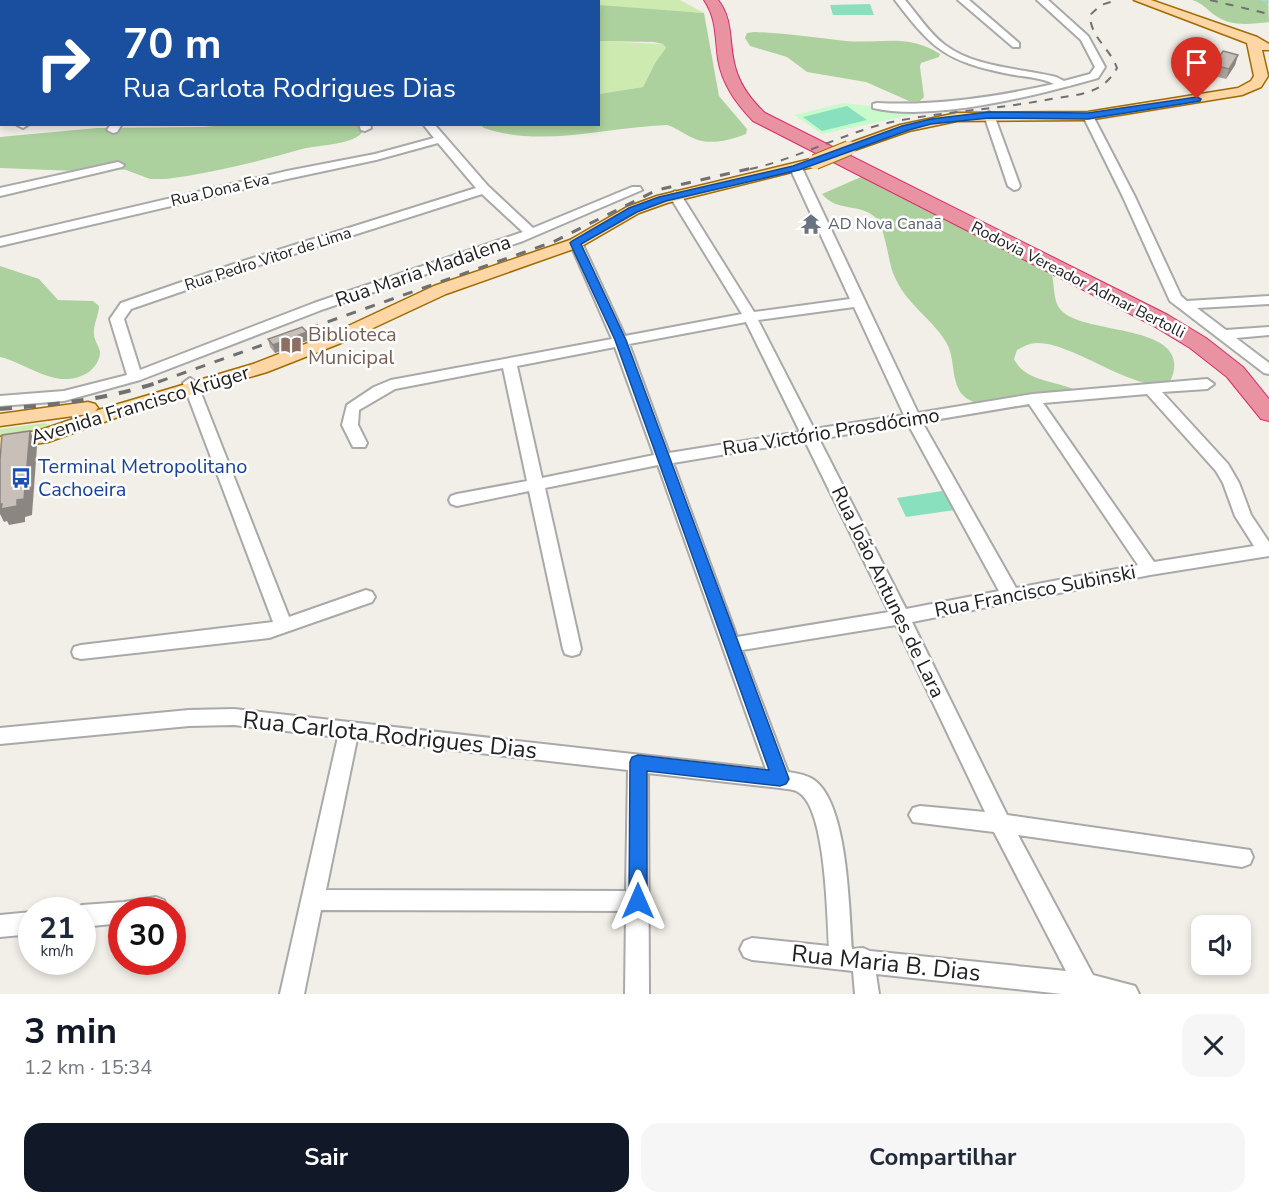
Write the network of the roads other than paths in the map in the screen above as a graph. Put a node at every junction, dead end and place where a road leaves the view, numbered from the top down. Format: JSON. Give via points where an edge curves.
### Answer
{"nodes":[{"id":1,"x":711,"y":0,"type":"edge"},
{"id":2,"x":900,"y":0,"type":"edge"},
{"id":3,"x":963,"y":0,"type":"edge"},
{"id":4,"x":1042,"y":0,"type":"edge"},
{"id":5,"x":1140,"y":0,"type":"edge"},
{"id":6,"x":1224,"y":29,"type":"junction"},
{"id":7,"x":1268,"y":34,"type":"edge"},
{"id":8,"x":1252,"y":40,"type":"junction"},
{"id":9,"x":1016,"y":45,"type":"dead end"},
{"id":10,"x":1269,"y":48,"type":"edge"},
{"id":11,"x":1264,"y":57,"type":"edge"},
{"id":12,"x":1265,"y":76,"type":"edge"},
{"id":13,"x":1056,"y":83,"type":"junction"},
{"id":14,"x":970,"y":104,"type":"junction"},
{"id":15,"x":877,"y":106,"type":"dead end"},
{"id":16,"x":984,"y":116,"type":"junction"},
{"id":17,"x":1088,"y":116,"type":"junction"},
{"id":18,"x":430,"y":126,"type":"edge"},
{"id":19,"x":441,"y":139,"type":"junction"},
{"id":20,"x":118,"y":165,"type":"dead end"},
{"id":21,"x":796,"y":168,"type":"junction"},
{"id":22,"x":1014,"y":186,"type":"dead end"},
{"id":23,"x":484,"y":189,"type":"junction"},
{"id":24,"x":636,"y":190,"type":"dead end"},
{"id":25,"x":0,"y":192,"type":"edge"},
{"id":26,"x":675,"y":195,"type":"junction"},
{"id":27,"x":619,"y":197,"type":"junction"},
{"id":28,"x":643,"y":206,"type":"junction"},
{"id":29,"x":532,"y":232,"type":"junction"},
{"id":30,"x":0,"y":242,"type":"edge"},
{"id":31,"x":576,"y":243,"type":"junction"},
{"id":32,"x":1269,"y":300,"type":"edge"},
{"id":33,"x":858,"y":302,"type":"junction"},
{"id":34,"x":1184,"y":305,"type":"junction"},
{"id":35,"x":750,"y":317,"type":"junction"},
{"id":36,"x":1269,"y":332,"type":"edge"},
{"id":37,"x":1221,"y":335,"type":"junction"},
{"id":38,"x":620,"y":340,"type":"junction"},
{"id":39,"x":509,"y":362,"type":"junction"},
{"id":40,"x":1269,"y":370,"type":"edge"},
{"id":41,"x":135,"y":377,"type":"junction"},
{"id":42,"x":1207,"y":384,"type":"dead end"},
{"id":43,"x":192,"y":385,"type":"junction"},
{"id":44,"x":1150,"y":388,"type":"junction"},
{"id":45,"x":1033,"y":399,"type":"junction"},
{"id":46,"x":0,"y":400,"type":"edge"},
{"id":47,"x":1269,"y":414,"type":"edge"},
{"id":48,"x":913,"y":419,"type":"junction"},
{"id":49,"x":0,"y":420,"type":"edge"},
{"id":50,"x":53,"y":424,"type":"junction"},
{"id":51,"x":810,"y":434,"type":"junction"},
{"id":52,"x":359,"y":443,"type":"dead end"},
{"id":53,"x":0,"y":444,"type":"edge"},
{"id":54,"x":663,"y":459,"type":"junction"},
{"id":55,"x":535,"y":486,"type":"junction"},
{"id":56,"x":457,"y":500,"type":"dead end"},
{"id":57,"x":1267,"y":550,"type":"edge"},
{"id":58,"x":1150,"y":569,"type":"junction"},
{"id":59,"x":1011,"y":596,"type":"junction"},
{"id":60,"x":366,"y":597,"type":"dead end"},
{"id":61,"x":901,"y":617,"type":"junction"},
{"id":62,"x":284,"y":627,"type":"junction"},
{"id":63,"x":730,"y":645,"type":"junction"},
{"id":64,"x":573,"y":649,"type":"dead end"},
{"id":65,"x":81,"y":652,"type":"dead end"},
{"id":66,"x":349,"y":732,"type":"junction"},
{"id":67,"x":0,"y":736,"type":"edge"},
{"id":68,"x":638,"y":762,"type":"junction"},
{"id":69,"x":780,"y":779,"type":"junction"},
{"id":70,"x":920,"y":815,"type":"dead end"},
{"id":71,"x":1001,"y":824,"type":"junction"},
{"id":72,"x":1242,"y":856,"type":"dead end"},
{"id":73,"x":312,"y":900,"type":"junction"},
{"id":74,"x":638,"y":901,"type":"junction"},
{"id":75,"x":18,"y":925,"type":"edge"},
{"id":76,"x":0,"y":927,"type":"edge"},
{"id":77,"x":752,"y":949,"type":"dead end"},
{"id":78,"x":852,"y":958,"type":"junction"},
{"id":79,"x":1087,"y":989,"type":"edge"},
{"id":80,"x":292,"y":994,"type":"edge"},
{"id":81,"x":637,"y":994,"type":"edge"},
{"id":82,"x":867,"y":994,"type":"edge"},
{"id":83,"x":1127,"y":994,"type":"edge"}],
"edges":[{"from":1,"to":47,"type":"highway","name":"Rodovia Vereador Admar Bertolli","via":[[720,14],[733,85],[759,117],[1160,320],[1235,372]]},
{"from":2,"to":13,"type":"street","via":[[940,46],[953,54]]},
{"from":3,"to":9,"type":"street"},
{"from":4,"to":13,"type":"street","via":[[1070,22],[1097,54],[1100,68],[1094,76]]},
{"from":5,"to":6,"type":"main road"},
{"from":6,"to":7,"type":"main road"},
{"from":6,"to":8,"type":"main road"},
{"from":7,"to":8,"type":"main road"},
{"from":8,"to":10,"type":"main road"},
{"from":8,"to":11,"type":"main road","name":"Avenida Francisco Krüger"},
{"from":11,"to":12,"type":"main road","name":"Avenida Francisco Krüger"},
{"from":12,"to":17,"type":"main road","name":"Avenida Francisco Krüger","via":[[1242,91],[1222,96]]},
{"from":13,"to":14,"type":"street","via":[[997,101]]},
{"from":14,"to":15,"type":"street"},
{"from":14,"to":16,"type":"street"},
{"from":16,"to":17,"type":"main road","name":"Avenida Francisco Krüger"},
{"from":16,"to":21,"type":"main road","name":"Avenida Francisco Krüger","bridge":true,"via":[[914,126]]},
{"from":16,"to":22,"type":"street"},
{"from":17,"to":34,"type":"street","via":[[1175,298]]},
{"from":18,"to":19,"type":"street"},
{"from":19,"to":23,"type":"street"},
{"from":19,"to":30,"type":"street","name":"Rua Dona Eva"},
{"from":20,"to":25,"type":"street"},
{"from":21,"to":26,"type":"main road","name":"Avenida Francisco Krüger"},
{"from":21,"to":33,"type":"street"},
{"from":23,"to":29,"type":"street"},
{"from":23,"to":41,"type":"street","name":"Rua Pedro Vitor de Lima","via":[[126,306],[117,319]]},
{"from":24,"to":27,"type":"street","name":"Rua Maria Madalena"},
{"from":26,"to":28,"type":"main road","name":"Avenida Francisco Krüger"},
{"from":26,"to":35,"type":"street","name":"Rua João Antunes de Lara"},
{"from":27,"to":28,"type":"street"},
{"from":27,"to":29,"type":"street","name":"Rua Maria Madalena"},
{"from":28,"to":31,"type":"main road","name":"Avenida Francisco Krüger"},
{"from":29,"to":41,"type":"street","name":"Rua Maria Madalena","via":[[252,330]]},
{"from":31,"to":38,"type":"street"},
{"from":31,"to":43,"type":"main road","name":"Avenida Francisco Krüger","via":[[440,290],[335,339],[279,360]]},
{"from":32,"to":34,"type":"street"},
{"from":33,"to":35,"type":"street"},
{"from":33,"to":48,"type":"street"},
{"from":34,"to":37,"type":"street"},
{"from":35,"to":38,"type":"street"},
{"from":35,"to":51,"type":"street","name":"Rua João Antunes de Lara"},
{"from":36,"to":37,"type":"street"},
{"from":37,"to":40,"type":"street"},
{"from":38,"to":39,"type":"street"},
{"from":38,"to":54,"type":"street"},
{"from":39,"to":52,"type":"street","via":[[379,390],[352,408],[350,425]]},
{"from":39,"to":55,"type":"street"},
{"from":41,"to":46,"type":"street","name":"Rua Maria Madalena","via":[[64,396]]},
{"from":42,"to":44,"type":"street","name":"Rua Victório Prosdócimo"},
{"from":43,"to":50,"type":"main road","name":"Avenida Francisco Krüger"},
{"from":43,"to":62,"type":"street"},
{"from":44,"to":45,"type":"street","name":"Rua Victório Prosdócimo"},
{"from":44,"to":57,"type":"street","via":[[1222,468],[1232,483],[1243,516]]},
{"from":45,"to":48,"type":"street","name":"Rua Victório Prosdócimo"},
{"from":45,"to":58,"type":"street"},
{"from":48,"to":51,"type":"street","name":"Rua Victório Prosdócimo"},
{"from":48,"to":59,"type":"street"},
{"from":49,"to":50,"type":"main road","name":"Avenida Francisco Krüger"},
{"from":50,"to":53,"type":"main road","name":"Avenida Francisco Krüger"},
{"from":51,"to":54,"type":"street","name":"Rua Victório Prosdócimo"},
{"from":51,"to":61,"type":"street","name":"Rua João Antunes de Lara"},
{"from":54,"to":55,"type":"street","name":"Rua Victório Prosdócimo"},
{"from":54,"to":63,"type":"street"},
{"from":55,"to":56,"type":"street","name":"Rua Victório Prosdócimo"},
{"from":55,"to":64,"type":"street"},
{"from":57,"to":58,"type":"street","name":"Rua Francisco Subinski"},
{"from":58,"to":59,"type":"street","name":"Rua Francisco Subinski"},
{"from":59,"to":61,"type":"street","name":"Rua Francisco Subinski"},
{"from":60,"to":62,"type":"street"},
{"from":61,"to":63,"type":"street","name":"Rua Francisco Subinski"},
{"from":61,"to":71,"type":"street","name":"Rua João Antunes de Lara"},
{"from":62,"to":65,"type":"street"},
{"from":63,"to":69,"type":"street"},
{"from":66,"to":67,"type":"street","name":"Rua Carlota Rodrigues Dias","via":[[215,716]]},
{"from":66,"to":68,"type":"street","name":"Rua Carlota Rodrigues Dias"},
{"from":66,"to":73,"type":"street"},
{"from":68,"to":69,"type":"street","name":"Rua Carlota Rodrigues Dias"},
{"from":68,"to":74,"type":"street"},
{"from":69,"to":78,"type":"street","name":"Rua Carlota Rodrigues Dias","via":[[807,786],[830,829]]},
{"from":70,"to":71,"type":"street"},
{"from":71,"to":72,"type":"street"},
{"from":71,"to":79,"type":"street","name":"Rua João Antunes de Lara"},
{"from":73,"to":74,"type":"street"},
{"from":73,"to":80,"type":"street"},
{"from":74,"to":81,"type":"street"},
{"from":75,"to":76,"type":"street"},
{"from":77,"to":78,"type":"street","name":"Rua Maria B. Dias"},
{"from":78,"to":79,"type":"street","name":"Rua Maria B. Dias"},
{"from":78,"to":82,"type":"street","name":"Rua Carlota Rodrigues Dias"},
{"from":79,"to":83,"type":"street","name":"Rua Maria B. Dias"}]}
